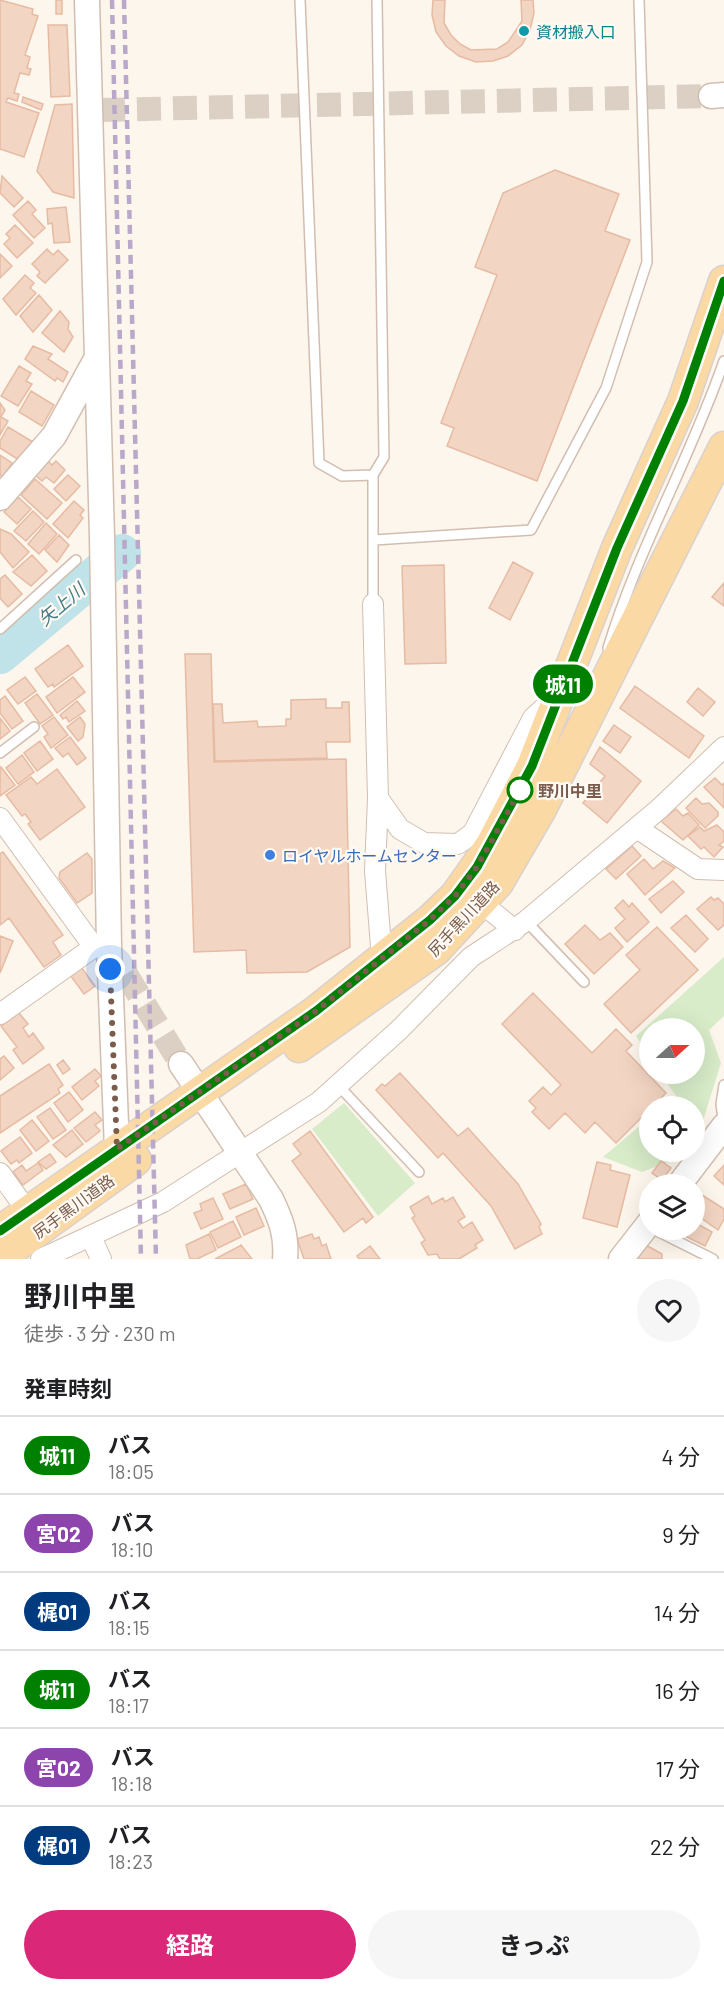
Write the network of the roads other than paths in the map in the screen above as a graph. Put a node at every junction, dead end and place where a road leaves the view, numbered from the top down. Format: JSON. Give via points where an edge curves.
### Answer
{"nodes":[{"id":1,"x":87,"y":0,"type":"edge"},
{"id":2,"x":300,"y":0,"type":"edge"},
{"id":3,"x":377,"y":0,"type":"edge"},
{"id":4,"x":639,"y":0,"type":"edge"},
{"id":5,"x":724,"y":281,"type":"edge"},
{"id":6,"x":96,"y":359,"type":"junction"},
{"id":7,"x":724,"y":361,"type":"edge"},
{"id":8,"x":724,"y":447,"type":"edge"},
{"id":9,"x":373,"y":475,"type":"junction"},
{"id":10,"x":0,"y":498,"type":"edge"},
{"id":11,"x":374,"y":540,"type":"junction"},
{"id":12,"x":76,"y":560,"type":"dead end"},
{"id":13,"x":373,"y":604,"type":"joint"},
{"id":14,"x":0,"y":629,"type":"edge"},
{"id":15,"x":559,"y":694,"type":"junction"},
{"id":16,"x":588,"y":713,"type":"junction"},
{"id":17,"x":34,"y":727,"type":"dead end"},
{"id":18,"x":724,"y":747,"type":"edge"},
{"id":19,"x":0,"y":753,"type":"edge"},
{"id":20,"x":378,"y":798,"type":"junction"},
{"id":21,"x":0,"y":818,"type":"edge"},
{"id":22,"x":637,"y":828,"type":"junction"},
{"id":23,"x":724,"y":870,"type":"edge"},
{"id":24,"x":481,"y":903,"type":"junction"},
{"id":25,"x":520,"y":926,"type":"junction"},
{"id":26,"x":102,"y":947,"type":"junction"},
{"id":27,"x":382,"y":959,"type":"junction"},
{"id":28,"x":126,"y":974,"type":"tunnel mouth"},
{"id":29,"x":584,"y":982,"type":"dead end"},
{"id":30,"x":0,"y":1014,"type":"edge"},
{"id":31,"x":181,"y":1064,"type":"tunnel mouth"},
{"id":32,"x":338,"y":1085,"type":"junction"},
{"id":33,"x":724,"y":1085,"type":"edge"},
{"id":34,"x":203,"y":1100,"type":"junction"},
{"id":35,"x":724,"y":1127,"type":"edge"},
{"id":36,"x":117,"y":1149,"type":"junction"},
{"id":37,"x":241,"y":1153,"type":"junction"},
{"id":38,"x":419,"y":1172,"type":"dead end"},
{"id":39,"x":0,"y":1173,"type":"edge"},
{"id":40,"x":688,"y":1174,"type":"edge"},
{"id":41,"x":28,"y":1212,"type":"junction"},
{"id":42,"x":0,"y":1231,"type":"edge"},
{"id":43,"x":91,"y":1237,"type":"junction"},
{"id":44,"x":639,"y":1239,"type":"edge"},
{"id":45,"x":674,"y":1240,"type":"edge"},
{"id":46,"x":0,"y":1258,"type":"edge"},
{"id":47,"x":707,"y":1258,"type":"edge"},
{"id":48,"x":41,"y":1259,"type":"edge"},
{"id":49,"x":101,"y":1259,"type":"edge"},
{"id":50,"x":285,"y":1259,"type":"edge"},
{"id":51,"x":621,"y":1259,"type":"edge"}],
"edges":[{"from":1,"to":6,"type":"street","via":[[95,111]]},
{"from":2,"to":9,"type":"lane","via":[[319,463],[342,477]]},
{"from":3,"to":9,"type":"lane","via":[[384,458]]},
{"from":4,"to":11,"type":"lane","via":[[647,262],[606,388],[531,530]]},
{"from":5,"to":15,"type":"main road","name":"尻手黒川道路","via":[[683,401],[617,548]]},
{"from":6,"to":10,"type":"street","via":[[54,436]]},
{"from":6,"to":26,"type":"street","via":[[102,588]]},
{"from":7,"to":16,"type":"lane","via":[[708,408],[637,565]]},
{"from":8,"to":16,"type":"main road","name":"尻手黒川道路"},
{"from":9,"to":11,"type":"lane"},
{"from":11,"to":13,"type":"lane"},
{"from":12,"to":14,"type":"lane"},
{"from":13,"to":20,"type":"street"},
{"from":15,"to":20,"type":"street","via":[[533,718],[473,833],[458,844],[424,843],[400,829]]},
{"from":15,"to":27,"type":"main road","name":"尻手黒川道路","via":[[532,766],[477,867],[455,896]]},
{"from":16,"to":24,"type":"main road","name":"尻手黒川道路","via":[[512,861]]},
{"from":17,"to":19,"type":"lane"},
{"from":18,"to":22,"type":"street"},
{"from":20,"to":27,"type":"street","via":[[375,871]]},
{"from":21,"to":26,"type":"street"},
{"from":22,"to":23,"type":"street","via":[[698,869]]},
{"from":22,"to":25,"type":"street"},
{"from":24,"to":25,"type":"street"},
{"from":24,"to":34,"type":"main road","name":"尻手黒川道路","via":[[436,950],[378,993]]},
{"from":25,"to":29,"type":"lane"},
{"from":25,"to":32,"type":"street","via":[[471,957]]},
{"from":26,"to":28,"type":"street"},
{"from":26,"to":30,"type":"street"},
{"from":26,"to":36,"type":"street"},
{"from":27,"to":34,"type":"main road","name":"尻手黒川道路"},
{"from":31,"to":34,"type":"street"},
{"from":32,"to":37,"type":"street","via":[[319,1102]]},
{"from":32,"to":38,"type":"lane"},
{"from":33,"to":35,"type":"lane"},
{"from":34,"to":36,"type":"main road","name":"尻手黒川道路"},
{"from":34,"to":37,"type":"street"},
{"from":34,"to":46,"type":"main road","name":"尻手黒川道路"},
{"from":35,"to":40,"type":"street"},
{"from":36,"to":41,"type":"main road","name":"尻手黒川道路"},
{"from":37,"to":43,"type":"street","via":[[163,1202]]},
{"from":37,"to":50,"type":"street","via":[[283,1223]]},
{"from":39,"to":41,"type":"street"},
{"from":41,"to":42,"type":"main road","name":"尻手黒川道路"},
{"from":43,"to":48,"type":"street"},
{"from":43,"to":49,"type":"street"},
{"from":44,"to":51,"type":"street"},
{"from":45,"to":47,"type":"lane"}]}
